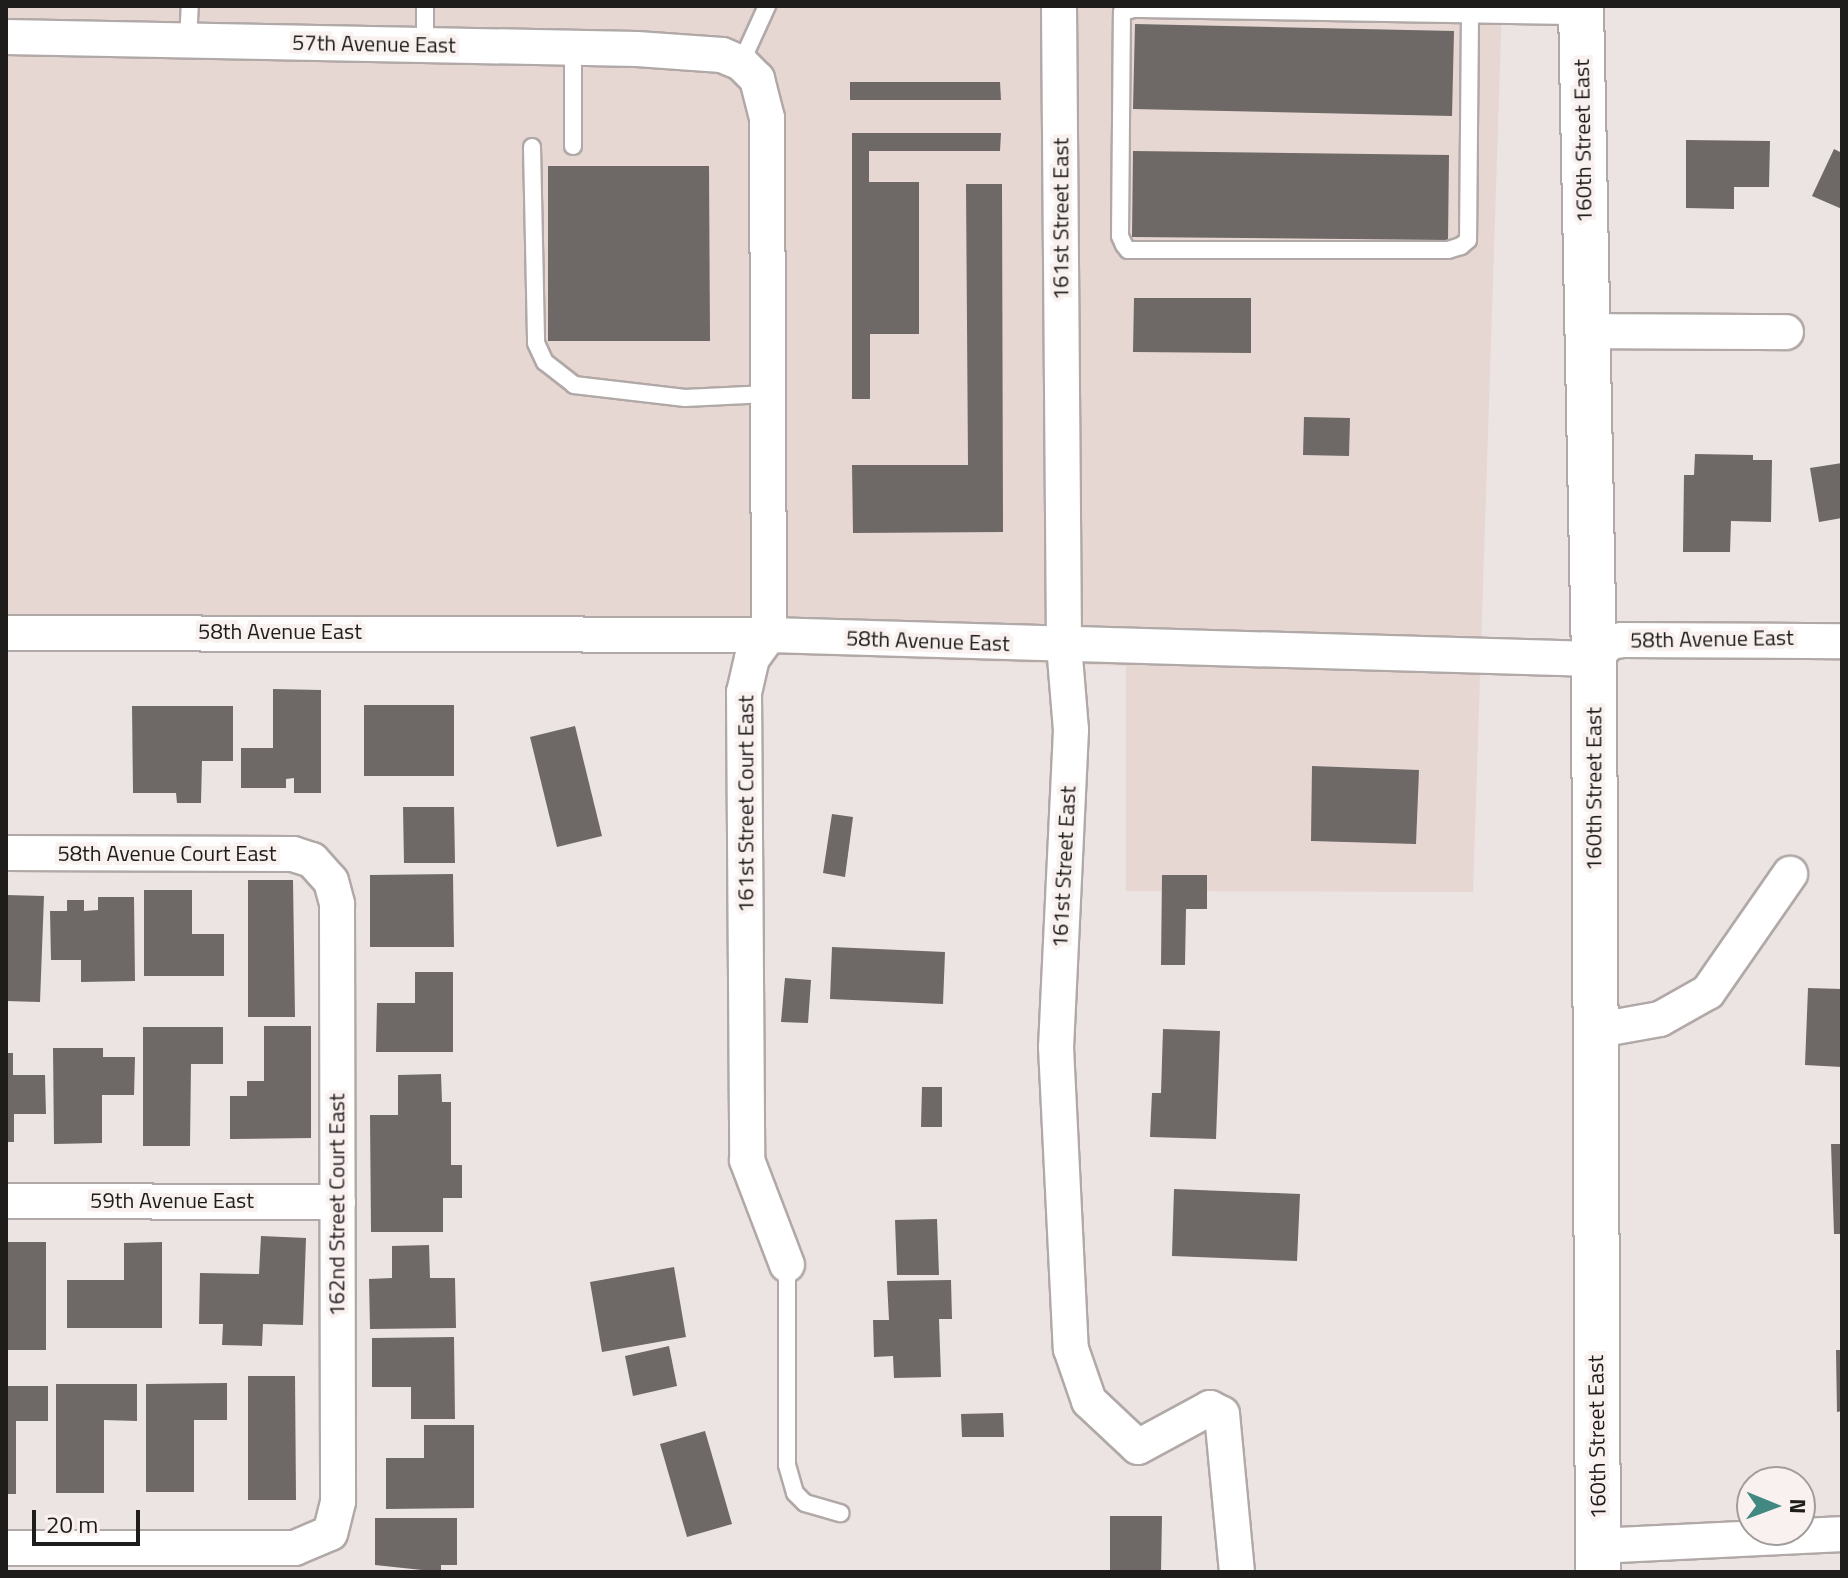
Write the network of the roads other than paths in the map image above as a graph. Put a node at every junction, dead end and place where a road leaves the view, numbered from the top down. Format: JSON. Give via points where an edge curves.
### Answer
{"nodes":[{"id":1,"x":190,"y":6,"type":"edge"},
{"id":2,"x":425,"y":6,"type":"edge"},
{"id":3,"x":767,"y":6,"type":"edge"},
{"id":4,"x":1059,"y":6,"type":"edge"},
{"id":5,"x":1581,"y":11,"type":"edge"},
{"id":6,"x":1470,"y":15,"type":"junction"},
{"id":7,"x":6,"y":37,"type":"edge"},
{"id":8,"x":188,"y":40,"type":"junction"},
{"id":9,"x":425,"y":45,"type":"junction"},
{"id":10,"x":573,"y":48,"type":"junction"},
{"id":11,"x":741,"y":63,"type":"junction"},
{"id":12,"x":573,"y":146,"type":"dead end"},
{"id":13,"x":532,"y":147,"type":"dead end"},
{"id":14,"x":1586,"y":331,"type":"junction"},
{"id":15,"x":1786,"y":332,"type":"dead end"},
{"id":16,"x":768,"y":394,"type":"junction"},
{"id":17,"x":6,"y":633,"type":"edge"},
{"id":18,"x":769,"y":635,"type":"junction"},
{"id":19,"x":1842,"y":641,"type":"edge"},
{"id":20,"x":1064,"y":645,"type":"junction"},
{"id":21,"x":1594,"y":659,"type":"junction"},
{"id":22,"x":6,"y":853,"type":"edge"},
{"id":23,"x":321,"y":870,"type":"joint"},
{"id":24,"x":1790,"y":874,"type":"dead end"},
{"id":25,"x":1593,"y":1031,"type":"junction"},
{"id":26,"x":6,"y":1201,"type":"edge"},
{"id":27,"x":338,"y":1202,"type":"junction"},
{"id":28,"x":787,"y":1265,"type":"joint"},
{"id":29,"x":841,"y":1513,"type":"dead end"},
{"id":30,"x":1842,"y":1534,"type":"edge"},
{"id":31,"x":6,"y":1548,"type":"edge"},
{"id":32,"x":1598,"y":1559,"type":"edge"},
{"id":33,"x":1237,"y":1572,"type":"edge"}],
"edges":[{"from":1,"to":8,"type":"lane"},
{"from":2,"to":9,"type":"lane"},
{"from":3,"to":11,"type":"lane"},
{"from":4,"to":20,"type":"street","name":"161st Street East"},
{"from":5,"to":6,"type":"lane"},
{"from":5,"to":14,"type":"main road","name":"160th Street East"},
{"from":6,"to":6,"type":"lane","via":[[1122,12],[1119,205],[1124,245],[1128,250],[1461,246],[1468,240]]},
{"from":7,"to":8,"type":"street","name":"57th Avenue East"},
{"from":8,"to":9,"type":"street","name":"57th Avenue East"},
{"from":9,"to":10,"type":"street","name":"57th Avenue East"},
{"from":10,"to":11,"type":"street","name":"57th Avenue East","via":[[722,55]]},
{"from":10,"to":12,"type":"lane"},
{"from":11,"to":16,"type":"street","via":[[757,79],[767,118]]},
{"from":13,"to":16,"type":"lane","via":[[536,343],[545,362],[574,385],[587,387],[685,398]]},
{"from":14,"to":15,"type":"street"},
{"from":14,"to":21,"type":"main road","name":"160th Street East"},
{"from":16,"to":18,"type":"street"},
{"from":17,"to":18,"type":"street","name":"58th Avenue East"},
{"from":18,"to":20,"type":"street","name":"58th Avenue East"},
{"from":18,"to":28,"type":"street","name":"161st Street Court East","via":[[752,658],[744,692],[747,1160]]},
{"from":19,"to":21,"type":"street","name":"58th Avenue East","via":[[1622,640],[1610,642]]},
{"from":20,"to":21,"type":"street","name":"58th Avenue East"},
{"from":20,"to":33,"type":"street","name":"161st Street East","via":[[1071,730],[1056,1047],[1071,1349],[1089,1401],[1138,1447],[1210,1408],[1222,1414]]},
{"from":21,"to":25,"type":"main road","name":"160th Street East"},
{"from":22,"to":23,"type":"street","name":"58th Avenue Court East","via":[[293,854],[312,860]]},
{"from":23,"to":27,"type":"street","name":"162nd Street Court East","via":[[337,904]]},
{"from":24,"to":25,"type":"street","via":[[1708,992],[1660,1019]]},
{"from":25,"to":32,"type":"main road","name":"160th Street East"},
{"from":26,"to":27,"type":"street","name":"59th Avenue East"},
{"from":27,"to":31,"type":"street","name":"162nd Street Court East","via":[[338,1502],[330,1533],[295,1548]]},
{"from":28,"to":29,"type":"lane","via":[[787,1465],[795,1493],[805,1503]]},
{"from":30,"to":32,"type":"street"}]}
